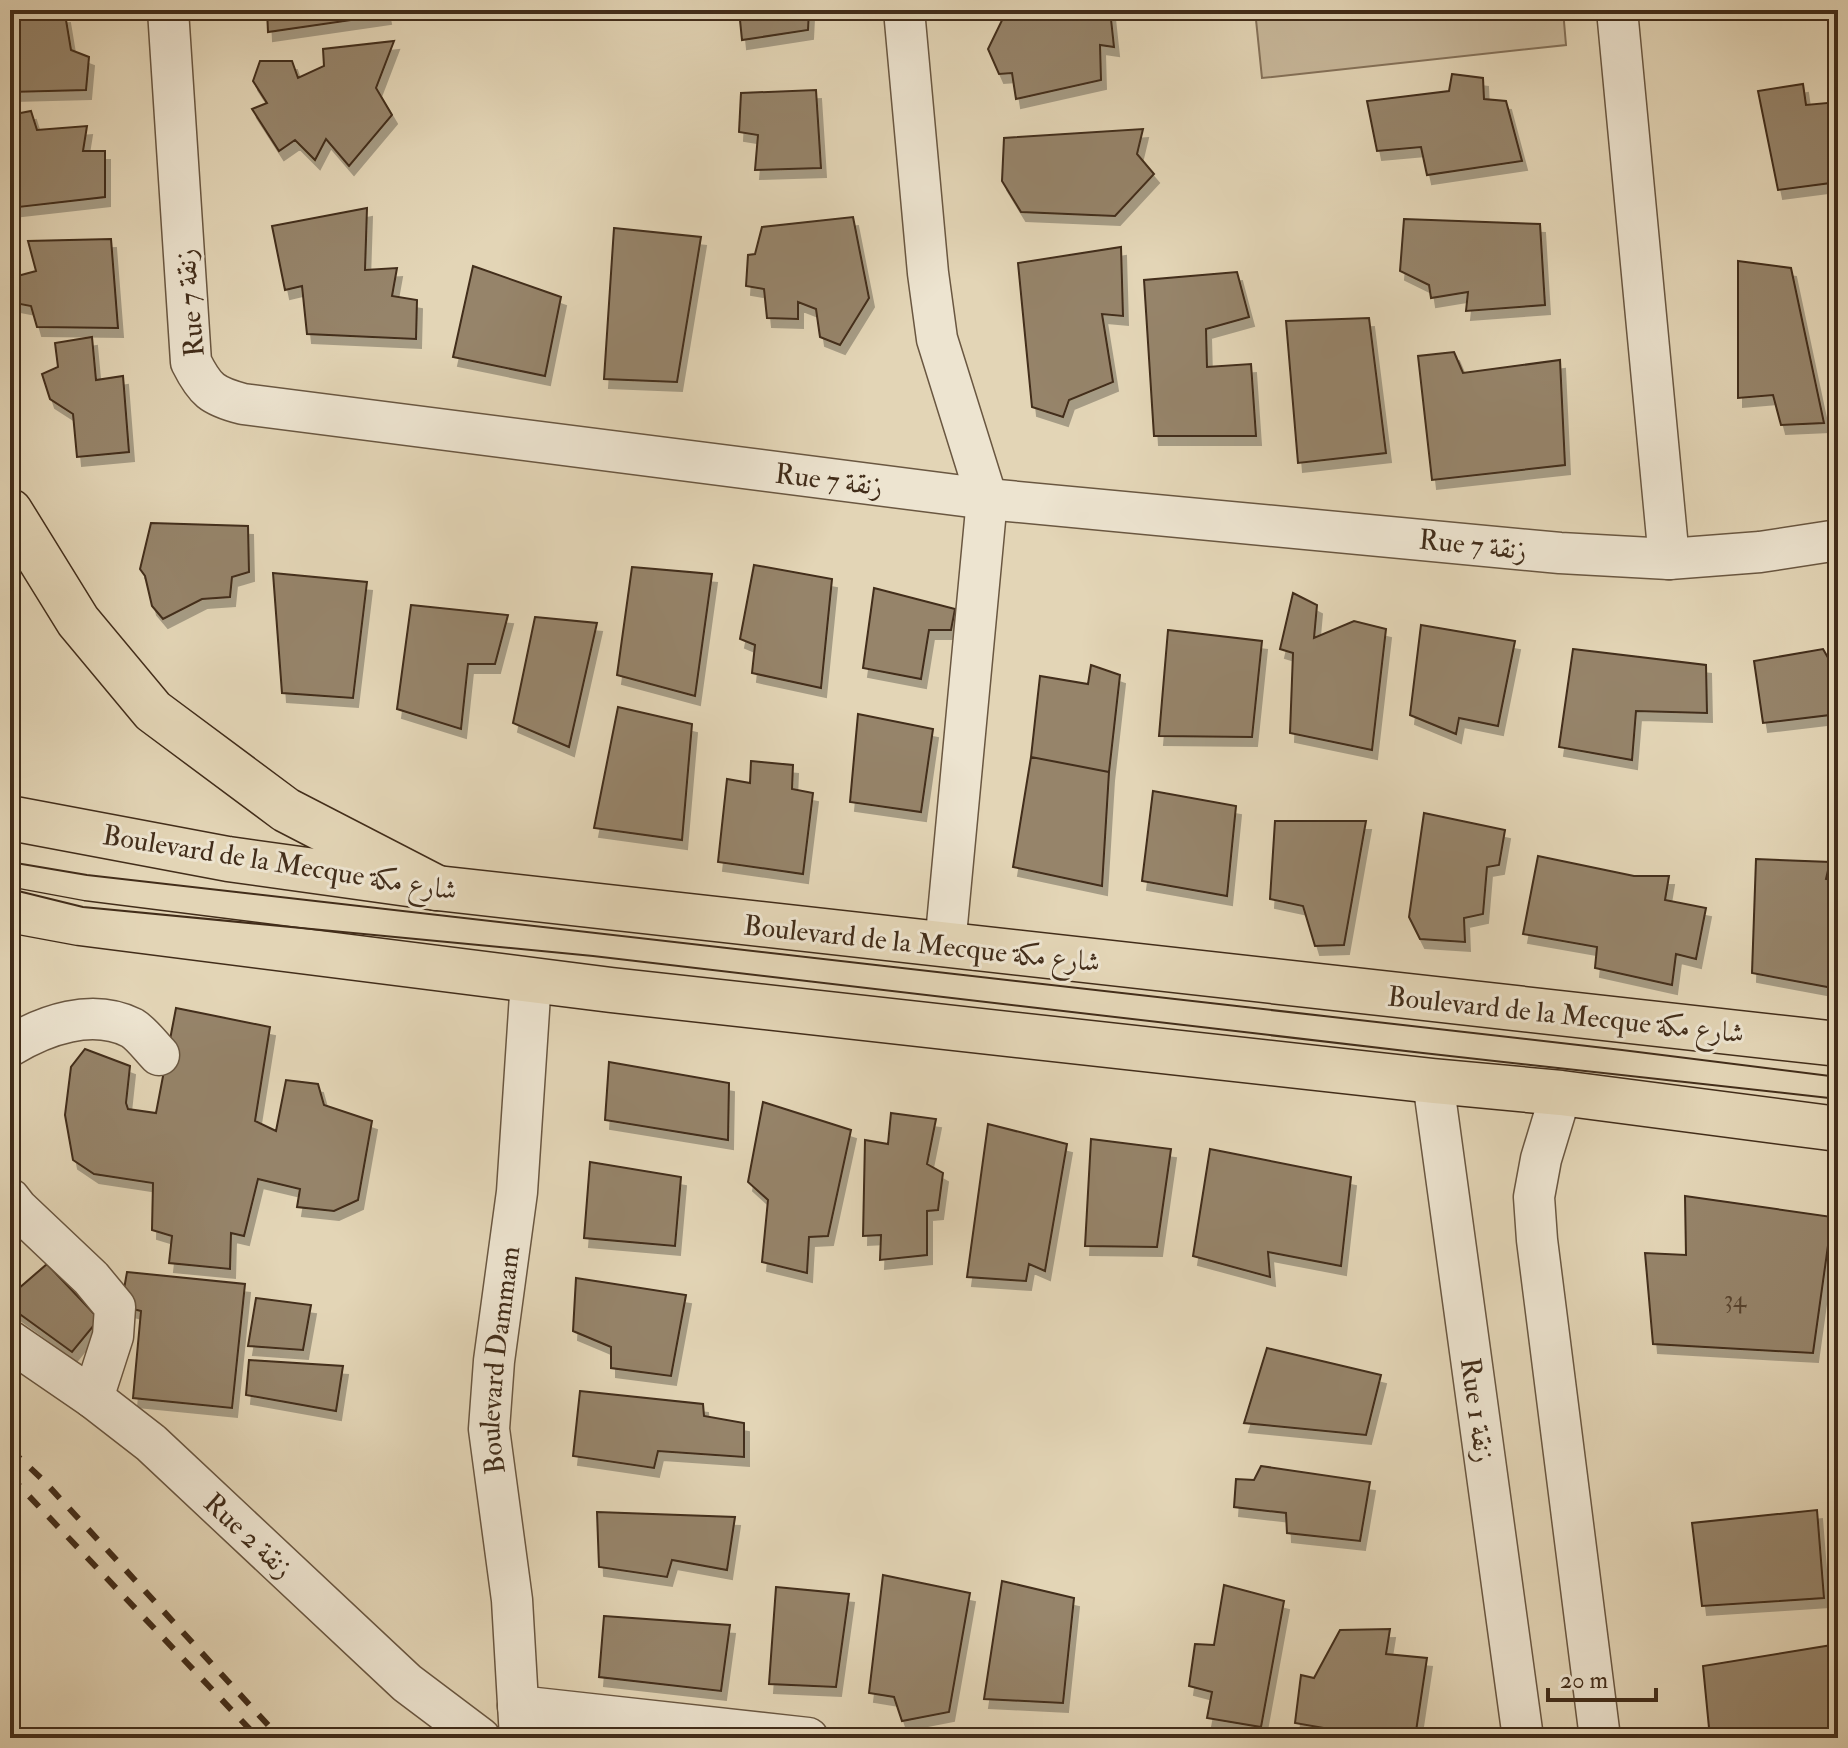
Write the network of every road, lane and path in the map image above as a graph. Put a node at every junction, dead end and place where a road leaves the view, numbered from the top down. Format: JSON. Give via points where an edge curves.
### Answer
{"nodes":[{"id":1,"x":168,"y":10,"type":"edge"},
{"id":2,"x":904,"y":10,"type":"edge"},
{"id":3,"x":1617,"y":10,"type":"edge"},
{"id":4,"x":987,"y":499,"type":"junction"},
{"id":5,"x":10,"y":511,"type":"edge"},
{"id":6,"x":1838,"y":540,"type":"edge"},
{"id":7,"x":1669,"y":559,"type":"junction"},
{"id":8,"x":10,"y":818,"type":"edge"},
{"id":9,"x":437,"y":888,"type":"junction"},
{"id":10,"x":10,"y":910,"type":"edge"},
{"id":11,"x":945,"y":946,"type":"junction"},
{"id":12,"x":531,"y":980,"type":"junction"},
{"id":13,"x":1838,"y":1044,"type":"edge"},
{"id":14,"x":10,"y":1046,"type":"edge"},
{"id":15,"x":159,"y":1055,"type":"dead end"},
{"id":16,"x":1433,"y":1081,"type":"junction"},
{"id":17,"x":1561,"y":1093,"type":"junction"},
{"id":18,"x":1838,"y":1129,"type":"edge"},
{"id":19,"x":10,"y":1199,"type":"edge"},
{"id":20,"x":10,"y":1341,"type":"edge"},
{"id":21,"x":93,"y":1398,"type":"junction"},
{"id":22,"x":519,"y":1722,"type":"edge"},
{"id":23,"x":480,"y":1738,"type":"edge"},
{"id":24,"x":808,"y":1738,"type":"edge"},
{"id":25,"x":1523,"y":1738,"type":"edge"},
{"id":26,"x":1600,"y":1738,"type":"edge"}],
"edges":[{"from":1,"to":4,"type":"street","name":"Rue 7 زنقة","via":[[191,362],[202,385],[219,397]]},
{"from":2,"to":4,"type":"street","via":[[937,339]]},
{"from":3,"to":7,"type":"street"},
{"from":4,"to":7,"type":"street","name":"Rue 7 زنقة"},
{"from":4,"to":11,"type":"street"},
{"from":5,"to":9,"type":"main road","via":[[78,621],[153,711],[286,810]]},
{"from":6,"to":7,"type":"street","name":"Rue 7 زنقة"},
{"from":8,"to":9,"type":"main road","name":"Boulevard de la Mecque شارع مكة","via":[[228,859]]},
{"from":9,"to":11,"type":"main road","name":"Boulevard de la Mecque شارع مكة"},
{"from":10,"to":12,"type":"main road"},
{"from":11,"to":13,"type":"main road","name":"Boulevard de la Mecque شارع مكة"},
{"from":12,"to":16,"type":"main road"},
{"from":12,"to":22,"type":"street","name":"Boulevard Dammam","via":[[517,1192],[489,1429],[512,1600]]},
{"from":14,"to":15,"type":"street","via":[[59,1023],[89,1020],[134,1029]]},
{"from":16,"to":17,"type":"main road"},
{"from":16,"to":25,"type":"street","name":"Rue 1 زنقة"},
{"from":17,"to":18,"type":"main road"},
{"from":17,"to":26,"type":"street","via":[[1534,1197]]},
{"from":19,"to":21,"type":"street","via":[[115,1307],[113,1336]]},
{"from":20,"to":21,"type":"street","name":"Rue 2 زنقة"},
{"from":21,"to":23,"type":"street","name":"Rue 2 زنقة","via":[[151,1443],[407,1683]]},
{"from":22,"to":24,"type":"street"}]}
